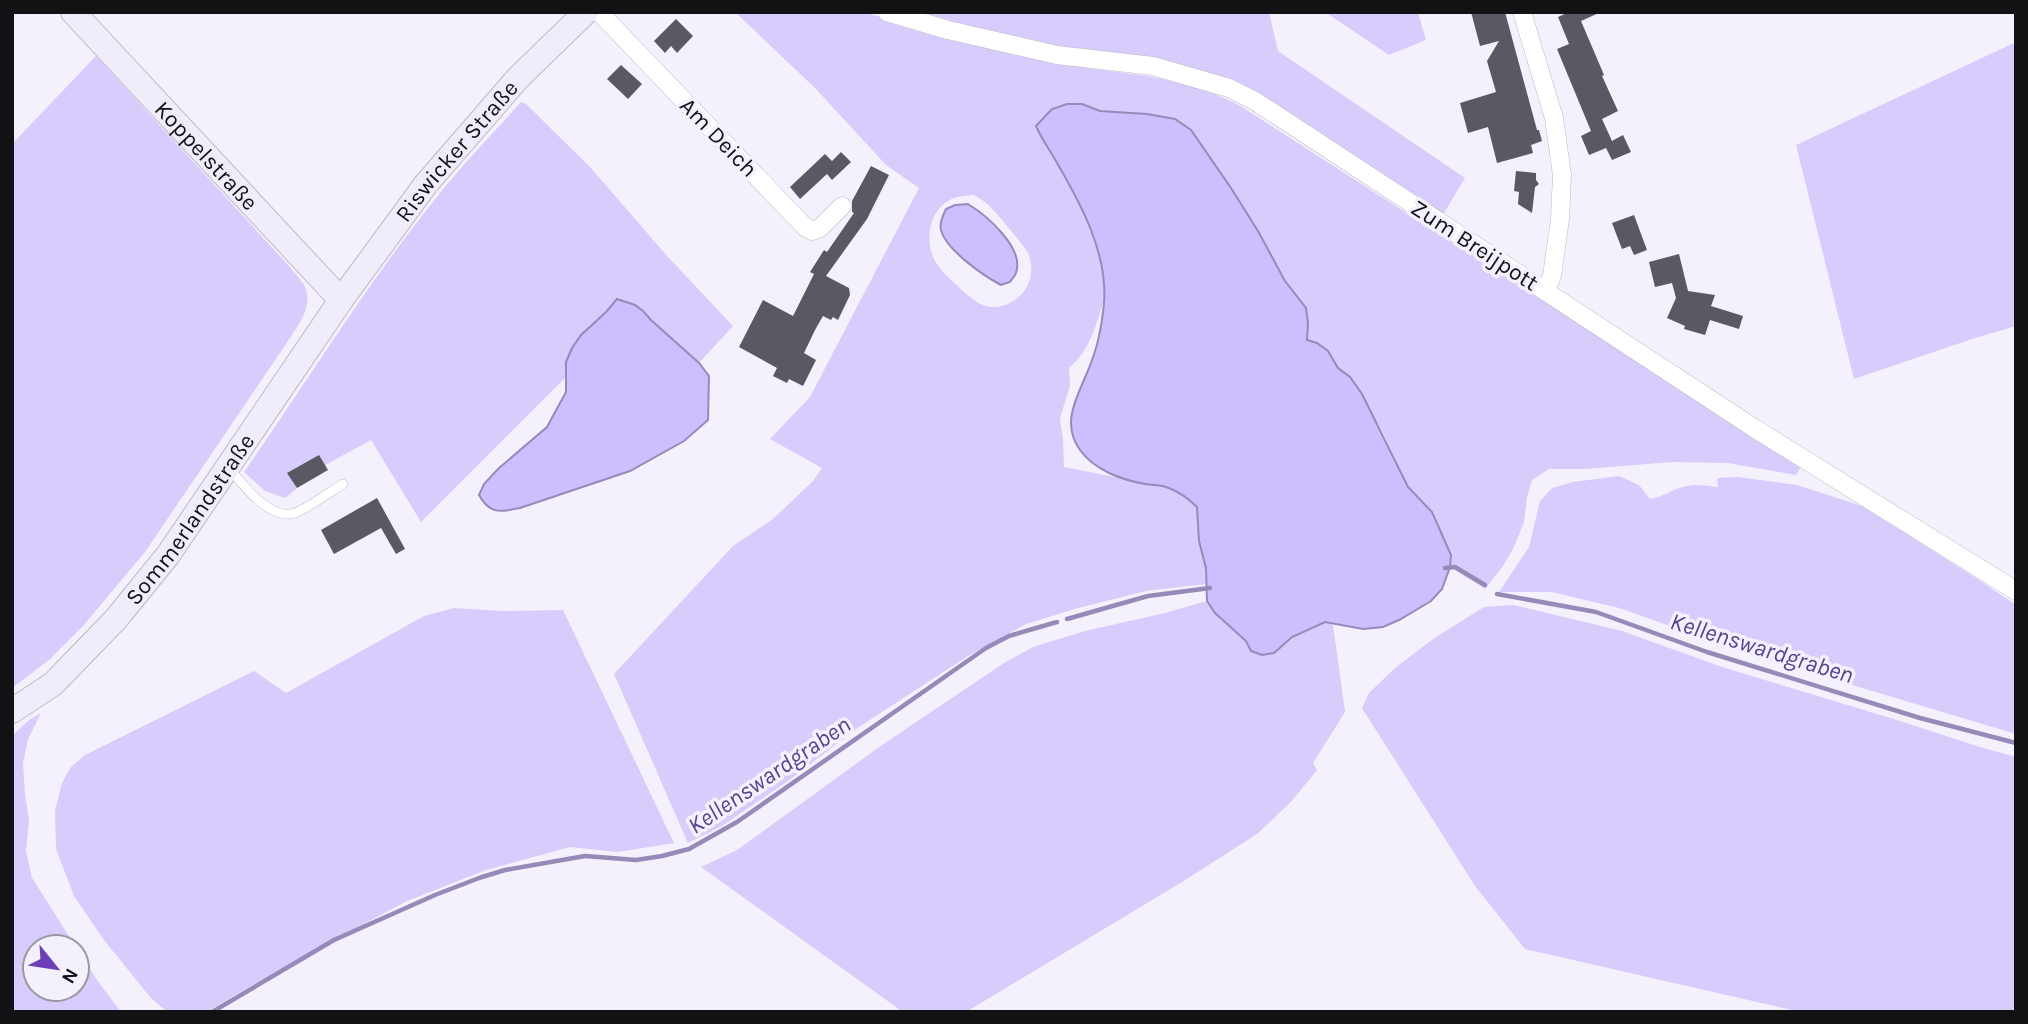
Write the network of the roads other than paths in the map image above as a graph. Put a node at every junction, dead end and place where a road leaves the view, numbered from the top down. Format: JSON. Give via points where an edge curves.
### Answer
{"nodes":[{"id":1,"x":73,"y":12,"type":"edge"},
{"id":2,"x":586,"y":12,"type":"edge"},
{"id":3,"x":599,"y":12,"type":"edge"},
{"id":4,"x":887,"y":12,"type":"edge"},
{"id":5,"x":1522,"y":12,"type":"edge"},
{"id":6,"x":842,"y":206,"type":"dead end"},
{"id":7,"x":1545,"y":291,"type":"junction"},
{"id":8,"x":341,"y":300,"type":"junction"},
{"id":9,"x":229,"y":467,"type":"junction"},
{"id":10,"x":343,"y":484,"type":"dead end"},
{"id":11,"x":2016,"y":591,"type":"edge"},
{"id":12,"x":12,"y":711,"type":"edge"}],
"edges":[{"from":1,"to":8,"type":"street","name":"Koppelstraße"},
{"from":2,"to":8,"type":"street","name":"Riswicker Straße","via":[[518,79],[426,184]]},
{"from":3,"to":6,"type":"street","name":"Am Deich","via":[[805,227],[812,231],[820,228]]},
{"from":4,"to":7,"type":"street","name":"Zum Breijpott","via":[[1057,55],[1153,66],[1229,88]]},
{"from":5,"to":7,"type":"street","via":[[1554,118],[1562,175],[1552,276]]},
{"from":7,"to":11,"type":"street","name":"Zum Breijpott"},
{"from":8,"to":9,"type":"street","name":"Sommerlandstraße"},
{"from":9,"to":10,"type":"lane","via":[[259,501],[284,513],[295,513]]},
{"from":9,"to":12,"type":"street","name":"Sommerlandstraße","via":[[168,555],[116,619],[53,684]]}]}
